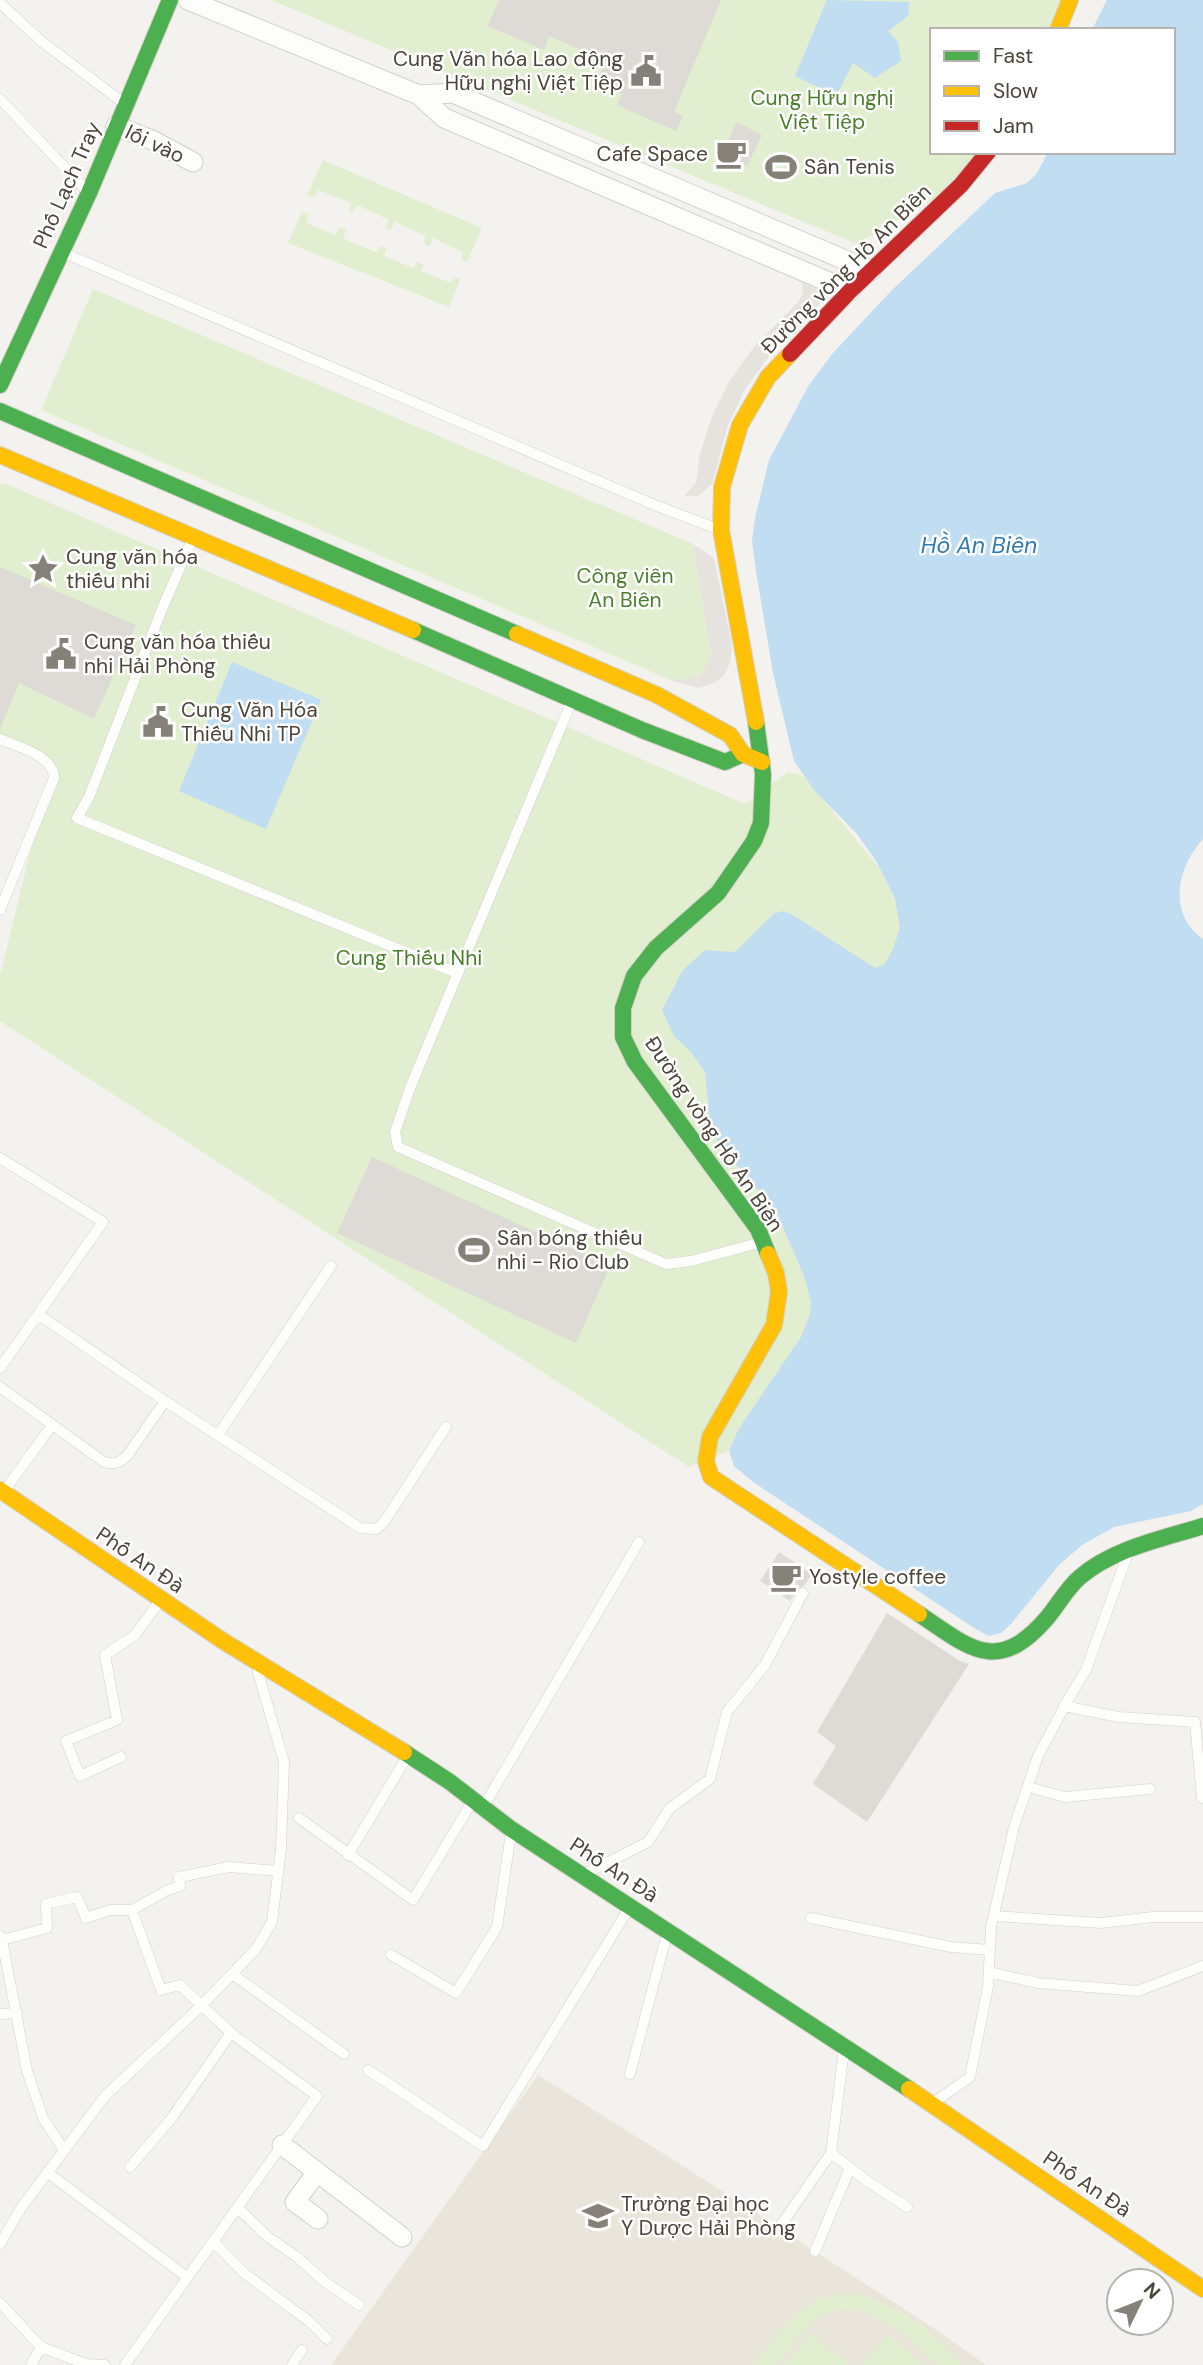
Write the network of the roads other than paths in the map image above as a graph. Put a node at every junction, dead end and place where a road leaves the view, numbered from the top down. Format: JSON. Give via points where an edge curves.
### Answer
{"nodes":[{"id":1,"x":170,"y":0,"type":"edge"},
{"id":2,"x":188,"y":0,"type":"edge"},
{"id":3,"x":1070,"y":0,"type":"edge"},
{"id":4,"x":0,"y":3,"type":"edge"},
{"id":5,"x":1059,"y":28,"type":"edge"},
{"id":6,"x":419,"y":95,"type":"junction"},
{"id":7,"x":0,"y":99,"type":"edge"},
{"id":8,"x":125,"y":104,"type":"junction"},
{"id":9,"x":116,"y":125,"type":"junction"},
{"id":10,"x":583,"y":149,"type":"junction"},
{"id":11,"x":986,"y":154,"type":"edge"},
{"id":12,"x":193,"y":162,"type":"dead end"},
{"id":13,"x":573,"y":173,"type":"junction"},
{"id":14,"x":680,"y":190,"type":"junction"},
{"id":15,"x":89,"y":193,"type":"junction"},
{"id":16,"x":670,"y":214,"type":"junction"},
{"id":17,"x":60,"y":252,"type":"junction"},
{"id":18,"x":871,"y":271,"type":"junction"},
{"id":19,"x":850,"y":290,"type":"junction"},
{"id":20,"x":1,"y":381,"type":"edge"},
{"id":21,"x":0,"y":411,"type":"edge"},
{"id":22,"x":0,"y":455,"type":"edge"},
{"id":23,"x":721,"y":530,"type":"junction"},
{"id":24,"x":194,"y":537,"type":"junction"},
{"id":25,"x":377,"y":594,"type":"junction"},
{"id":26,"x":573,"y":700,"type":"junction"},
{"id":27,"x":0,"y":739,"type":"edge"},
{"id":28,"x":744,"y":754,"type":"junction"},
{"id":29,"x":762,"y":762,"type":"junction"},
{"id":30,"x":0,"y":910,"type":"edge"},
{"id":31,"x":457,"y":973,"type":"junction"},
{"id":32,"x":0,"y":1158,"type":"edge"},
{"id":33,"x":764,"y":1241,"type":"junction"},
{"id":34,"x":331,"y":1266,"type":"dead end"},
{"id":35,"x":38,"y":1314,"type":"junction"},
{"id":36,"x":0,"y":1368,"type":"edge"},
{"id":37,"x":0,"y":1387,"type":"edge"},
{"id":38,"x":165,"y":1401,"type":"junction"},
{"id":39,"x":52,"y":1425,"type":"junction"},
{"id":40,"x":446,"y":1427,"type":"dead end"},
{"id":41,"x":218,"y":1435,"type":"junction"},
{"id":42,"x":2,"y":1491,"type":"edge"},
{"id":43,"x":1203,"y":1526,"type":"edge"},
{"id":44,"x":639,"y":1542,"type":"dead end"},
{"id":45,"x":1129,"y":1549,"type":"junction"},
{"id":46,"x":803,"y":1593,"type":"dead end"},
{"id":47,"x":161,"y":1600,"type":"junction"},
{"id":48,"x":255,"y":1662,"type":"junction"},
{"id":49,"x":1064,"y":1706,"type":"junction"},
{"id":50,"x":410,"y":1754,"type":"junction"},
{"id":51,"x":121,"y":1757,"type":"dead end"},
{"id":52,"x":1028,"y":1787,"type":"junction"},
{"id":53,"x":1150,"y":1789,"type":"dead end"},
{"id":54,"x":1202,"y":1798,"type":"edge"},
{"id":55,"x":479,"y":1802,"type":"junction"},
{"id":56,"x":299,"y":1818,"type":"dead end"},
{"id":57,"x":511,"y":1829,"type":"junction"},
{"id":58,"x":348,"y":1855,"type":"junction"},
{"id":59,"x":278,"y":1871,"type":"junction"},
{"id":60,"x":584,"y":1875,"type":"junction"},
{"id":61,"x":630,"y":1906,"type":"junction"},
{"id":62,"x":132,"y":1910,"type":"junction"},
{"id":63,"x":994,"y":1916,"type":"junction"},
{"id":64,"x":1203,"y":1917,"type":"edge"},
{"id":65,"x":811,"y":1918,"type":"dead end"},
{"id":66,"x":668,"y":1930,"type":"junction"},
{"id":67,"x":1,"y":1938,"type":"edge"},
{"id":68,"x":990,"y":1950,"type":"junction"},
{"id":69,"x":391,"y":1955,"type":"dead end"},
{"id":70,"x":1203,"y":1966,"type":"edge"},
{"id":71,"x":989,"y":1972,"type":"junction"},
{"id":72,"x":232,"y":1974,"type":"junction"},
{"id":73,"x":201,"y":2006,"type":"junction"},
{"id":74,"x":17,"y":2013,"type":"junction"},
{"id":75,"x":0,"y":2014,"type":"edge"},
{"id":76,"x":232,"y":2033,"type":"junction"},
{"id":77,"x":845,"y":2046,"type":"junction"},
{"id":78,"x":344,"y":2054,"type":"dead end"},
{"id":79,"x":368,"y":2070,"type":"dead end"},
{"id":80,"x":630,"y":2074,"type":"dead end"},
{"id":81,"x":932,"y":2104,"type":"junction"},
{"id":82,"x":282,"y":2145,"type":"junction"},
{"id":83,"x":64,"y":2150,"type":"junction"},
{"id":84,"x":831,"y":2153,"type":"junction"},
{"id":85,"x":130,"y":2167,"type":"dead end"},
{"id":86,"x":850,"y":2168,"type":"junction"},
{"id":87,"x":47,"y":2172,"type":"junction"},
{"id":88,"x":317,"y":2172,"type":"junction"},
{"id":89,"x":907,"y":2207,"type":"dead end"},
{"id":90,"x":237,"y":2208,"type":"junction"},
{"id":91,"x":318,"y":2219,"type":"dead end"},
{"id":92,"x":781,"y":2225,"type":"dead end"},
{"id":93,"x":402,"y":2237,"type":"dead end"},
{"id":94,"x":214,"y":2241,"type":"junction"},
{"id":95,"x":0,"y":2244,"type":"edge"},
{"id":96,"x":815,"y":2251,"type":"dead end"},
{"id":97,"x":187,"y":2277,"type":"junction"},
{"id":98,"x":1203,"y":2289,"type":"edge"},
{"id":99,"x":0,"y":2303,"type":"edge"},
{"id":100,"x":359,"y":2305,"type":"dead end"},
{"id":101,"x":327,"y":2339,"type":"dead end"},
{"id":102,"x":41,"y":2347,"type":"junction"},
{"id":103,"x":302,"y":2350,"type":"dead end"},
{"id":104,"x":31,"y":2365,"type":"edge"},
{"id":105,"x":105,"y":2365,"type":"edge"},
{"id":106,"x":125,"y":2365,"type":"edge"},
{"id":107,"x":292,"y":2365,"type":"edge"}],
"edges":[{"from":1,"to":8,"type":"street","name":"Phố Lạch Tray"},
{"from":2,"to":6,"type":"street"},
{"from":3,"to":5,"type":"street"},
{"from":4,"to":8,"type":"lane","via":[[41,41]]},
{"from":6,"to":10,"type":"street","via":[[453,93]]},
{"from":6,"to":13,"type":"street","via":[[444,118]]},
{"from":7,"to":15,"type":"lane"},
{"from":8,"to":9,"type":"street","name":"Phố Lạch Tray"},
{"from":9,"to":12,"type":"street","name":"lối vào"},
{"from":9,"to":15,"type":"street","name":"Phố Lạch Tray"},
{"from":10,"to":13,"type":"street"},
{"from":10,"to":14,"type":"street"},
{"from":11,"to":18,"type":"street","name":"Đường vòng Hồ An Biên","via":[[961,185]]},
{"from":13,"to":16,"type":"street"},
{"from":14,"to":16,"type":"street"},
{"from":14,"to":18,"type":"street"},
{"from":15,"to":17,"type":"street","name":"Phố Lạch Tray"},
{"from":16,"to":19,"type":"street"},
{"from":17,"to":20,"type":"street","name":"Phố Lạch Tray"},
{"from":17,"to":23,"type":"lane"},
{"from":18,"to":19,"type":"street","name":"Đường vòng Hồ An Biên"},
{"from":19,"to":23,"type":"street","name":"Đường vòng Hồ An Biên","via":[[768,377],[740,425],[722,487]]},
{"from":21,"to":25,"type":"street"},
{"from":22,"to":24,"type":"street"},
{"from":23,"to":29,"type":"street","name":"Đường vòng Hồ An Biên"},
{"from":24,"to":25,"type":"street"},
{"from":24,"to":31,"type":"lane","via":[[77,818]]},
{"from":25,"to":26,"type":"street"},
{"from":25,"to":28,"type":"street","via":[[657,695],[730,735]]},
{"from":26,"to":28,"type":"street","via":[[725,762]]},
{"from":26,"to":31,"type":"lane"},
{"from":27,"to":30,"type":"lane","via":[[41,757],[51,765],[54,778]]},
{"from":28,"to":29,"type":"street"},
{"from":29,"to":33,"type":"street","name":"Đường vòng Hồ An Biên","via":[[761,824],[754,841],[718,893],[656,948],[634,976],[623,1008],[623,1037],[635,1062]]},
{"from":31,"to":33,"type":"lane","via":[[397,1124],[398,1147],[666,1264]]},
{"from":32,"to":35,"type":"lane","via":[[103,1222]]},
{"from":33,"to":45,"type":"street","name":"Đường vòng Hồ An Biên","via":[[779,1292],[774,1325],[710,1437],[706,1461],[711,1477],[981,1652],[1010,1649],[1024,1640],[1081,1576]]},
{"from":34,"to":41,"type":"lane"},
{"from":35,"to":36,"type":"lane"},
{"from":35,"to":38,"type":"lane"},
{"from":37,"to":39,"type":"lane"},
{"from":38,"to":39,"type":"lane","via":[[127,1456],[112,1464]]},
{"from":38,"to":41,"type":"lane"},
{"from":39,"to":42,"type":"lane"},
{"from":40,"to":41,"type":"lane","via":[[384,1522],[369,1530]]},
{"from":42,"to":47,"type":"street","name":"Phố An Đà"},
{"from":43,"to":45,"type":"street","name":"Đường vòng Hồ An Biên"},
{"from":44,"to":55,"type":"lane"},
{"from":45,"to":49,"type":"lane","via":[[1086,1670]]},
{"from":46,"to":60,"type":"lane","via":[[765,1665],[727,1712],[710,1779],[670,1808],[648,1842]]},
{"from":47,"to":48,"type":"street","name":"Phố An Đà"},
{"from":47,"to":51,"type":"lane","via":[[135,1635],[105,1655],[117,1720],[66,1741],[80,1776]]},
{"from":48,"to":50,"type":"street","name":"Phố An Đà"},
{"from":48,"to":59,"type":"lane","via":[[284,1762]]},
{"from":49,"to":52,"type":"lane"},
{"from":49,"to":54,"type":"lane","via":[[1119,1717],[1195,1722]]},
{"from":50,"to":55,"type":"street","name":"Phố An Đà"},
{"from":50,"to":58,"type":"lane"},
{"from":52,"to":53,"type":"lane","via":[[1065,1797]]},
{"from":52,"to":63,"type":"lane"},
{"from":55,"to":57,"type":"street","name":"Phố An Đà"},
{"from":55,"to":58,"type":"lane","via":[[413,1900]]},
{"from":56,"to":58,"type":"lane"},
{"from":57,"to":60,"type":"street","name":"Phố An Đà"},
{"from":57,"to":69,"type":"lane","via":[[497,1927],[456,1993]]},
{"from":59,"to":62,"type":"lane","via":[[229,1867],[179,1877],[180,1886]]},
{"from":59,"to":72,"type":"lane","via":[[272,1922],[256,1950]]},
{"from":60,"to":61,"type":"street","name":"Phố An Đà"},
{"from":61,"to":66,"type":"street","name":"Phố An Đà"},
{"from":61,"to":79,"type":"lane","via":[[483,2146]]},
{"from":62,"to":67,"type":"lane","via":[[110,1910],[86,1918],[77,1898],[46,1904],[47,1928]]},
{"from":62,"to":73,"type":"lane","via":[[161,1990],[180,1985]]},
{"from":63,"to":64,"type":"lane","via":[[1101,1923]]},
{"from":63,"to":68,"type":"lane"},
{"from":65,"to":68,"type":"lane","via":[[951,1947]]},
{"from":66,"to":77,"type":"street","name":"Phố An Đà"},
{"from":66,"to":80,"type":"lane"},
{"from":67,"to":74,"type":"lane"},
{"from":68,"to":71,"type":"lane"},
{"from":70,"to":71,"type":"lane","via":[[1139,1991],[1038,1983]]},
{"from":71,"to":81,"type":"lane","via":[[970,2077]]},
{"from":72,"to":73,"type":"lane"},
{"from":72,"to":78,"type":"lane"},
{"from":73,"to":76,"type":"lane"},
{"from":73,"to":83,"type":"lane","via":[[105,2096]]},
{"from":74,"to":75,"type":"lane"},
{"from":74,"to":83,"type":"lane","via":[[27,2071],[43,2118]]},
{"from":76,"to":82,"type":"lane","via":[[317,2096]]},
{"from":76,"to":85,"type":"lane","via":[[171,2119]]},
{"from":77,"to":81,"type":"street","name":"Phố An Đà"},
{"from":77,"to":84,"type":"lane"},
{"from":81,"to":98,"type":"street","name":"Phố An Đà"},
{"from":82,"to":88,"type":"street"},
{"from":82,"to":90,"type":"lane"},
{"from":83,"to":87,"type":"lane"},
{"from":84,"to":86,"type":"lane"},
{"from":84,"to":92,"type":"lane"},
{"from":86,"to":89,"type":"lane"},
{"from":86,"to":96,"type":"lane"},
{"from":87,"to":95,"type":"lane"},
{"from":87,"to":97,"type":"lane"},
{"from":88,"to":91,"type":"street","via":[[295,2202]]},
{"from":88,"to":93,"type":"street"},
{"from":90,"to":94,"type":"lane"},
{"from":90,"to":100,"type":"lane"},
{"from":94,"to":97,"type":"lane"},
{"from":94,"to":101,"type":"lane","via":[[244,2273]]},
{"from":97,"to":106,"type":"lane"},
{"from":99,"to":102,"type":"lane"},
{"from":102,"to":104,"type":"lane"},
{"from":102,"to":105,"type":"lane","via":[[86,2364]]},
{"from":103,"to":107,"type":"lane"}]}
